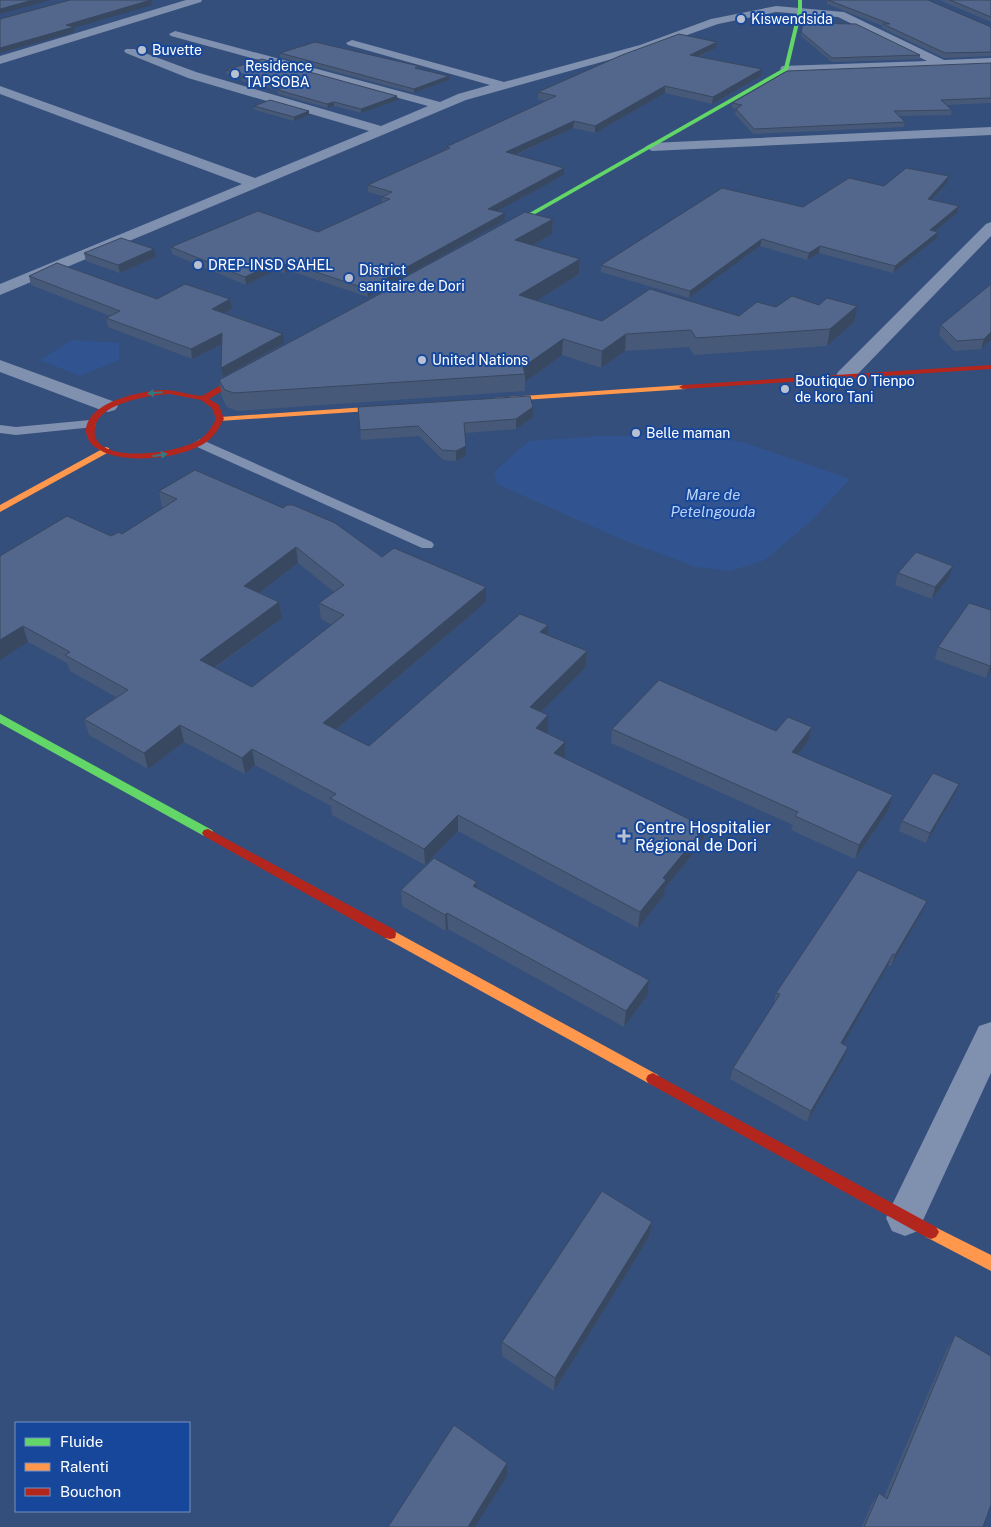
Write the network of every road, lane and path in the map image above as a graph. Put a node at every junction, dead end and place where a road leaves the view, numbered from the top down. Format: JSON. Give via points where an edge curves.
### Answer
{"nodes":[{"id":1,"x":197,"y":0,"type":"edge"},
{"id":2,"x":800,"y":5,"type":"edge"},
{"id":3,"x":175,"y":34,"type":"dead end"},
{"id":4,"x":352,"y":43,"type":"dead end"},
{"id":5,"x":9,"y":44,"type":"edge"},
{"id":6,"x":46,"y":46,"type":"junction"},
{"id":7,"x":130,"y":51,"type":"dead end"},
{"id":8,"x":0,"y":60,"type":"edge"},
{"id":9,"x":991,"y":62,"type":"edge"},
{"id":10,"x":943,"y":64,"type":"junction"},
{"id":11,"x":786,"y":70,"type":"junction"},
{"id":12,"x":502,"y":85,"type":"junction"},
{"id":13,"x":0,"y":90,"type":"edge"},
{"id":14,"x":441,"y":106,"type":"junction"},
{"id":15,"x":379,"y":130,"type":"junction"},
{"id":16,"x":991,"y":131,"type":"edge"},
{"id":17,"x":652,"y":147,"type":"junction"},
{"id":18,"x":254,"y":183,"type":"junction"},
{"id":19,"x":991,"y":227,"type":"edge"},
{"id":20,"x":488,"y":239,"type":"edge"},
{"id":21,"x":0,"y":290,"type":"edge"},
{"id":22,"x":264,"y":364,"type":"edge"},
{"id":23,"x":0,"y":366,"type":"edge"},
{"id":24,"x":991,"y":367,"type":"edge"},
{"id":25,"x":845,"y":376,"type":"junction"},
{"id":26,"x":204,"y":398,"type":"junction"},
{"id":27,"x":478,"y":401,"type":"edge"},
{"id":28,"x":108,"y":406,"type":"junction"},
{"id":29,"x":409,"y":406,"type":"edge"},
{"id":30,"x":220,"y":419,"type":"junction"},
{"id":31,"x":90,"y":424,"type":"junction"},
{"id":32,"x":0,"y":429,"type":"edge"},
{"id":33,"x":200,"y":443,"type":"junction"},
{"id":34,"x":106,"y":450,"type":"junction"},
{"id":35,"x":0,"y":509,"type":"edge"},
{"id":36,"x":427,"y":546,"type":"dead end"},
{"id":37,"x":0,"y":718,"type":"edge"},
{"id":38,"x":991,"y":1036,"type":"edge"},
{"id":39,"x":905,"y":1218,"type":"junction"},
{"id":40,"x":991,"y":1263,"type":"edge"}],
"edges":[{"from":1,"to":6,"type":"street"},
{"from":2,"to":10,"type":"street","via":[[840,14]]},
{"from":2,"to":11,"type":"main road"},
{"from":2,"to":12,"type":"street","via":[[715,21],[644,47]]},
{"from":3,"to":14,"type":"street"},
{"from":4,"to":12,"type":"street"},
{"from":5,"to":6,"type":"street"},
{"from":6,"to":8,"type":"street"},
{"from":7,"to":15,"type":"street","via":[[192,75]]},
{"from":9,"to":10,"type":"street"},
{"from":10,"to":11,"type":"street"},
{"from":11,"to":17,"type":"main road"},
{"from":12,"to":14,"type":"street","via":[[462,96]]},
{"from":13,"to":18,"type":"street"},
{"from":14,"to":15,"type":"street"},
{"from":15,"to":18,"type":"street"},
{"from":16,"to":17,"type":"street"},
{"from":17,"to":20,"type":"main road"},
{"from":18,"to":21,"type":"street"},
{"from":19,"to":25,"type":"street"},
{"from":22,"to":26,"type":"main road"},
{"from":23,"to":28,"type":"street"},
{"from":24,"to":25,"type":"main road"},
{"from":25,"to":27,"type":"main road"},
{"from":26,"to":28,"type":"main road","one_way":true,"via":[[167,392],[146,394]]},
{"from":26,"to":30,"type":"main road","via":[[216,408]]},
{"from":28,"to":31,"type":"main road"},
{"from":29,"to":30,"type":"main road"},
{"from":30,"to":33,"type":"main road","via":[[214,432]]},
{"from":31,"to":32,"type":"lane","via":[[16,431]]},
{"from":31,"to":34,"type":"main road","via":[[90,434],[95,443]]},
{"from":34,"to":33,"type":"main road","one_way":true,"via":[[152,456],[178,452]]},
{"from":33,"to":36,"type":"lane"},
{"from":34,"to":35,"type":"main road"},
{"from":37,"to":39,"type":"main road"},
{"from":38,"to":39,"type":"street"},
{"from":39,"to":40,"type":"main road"}]}
